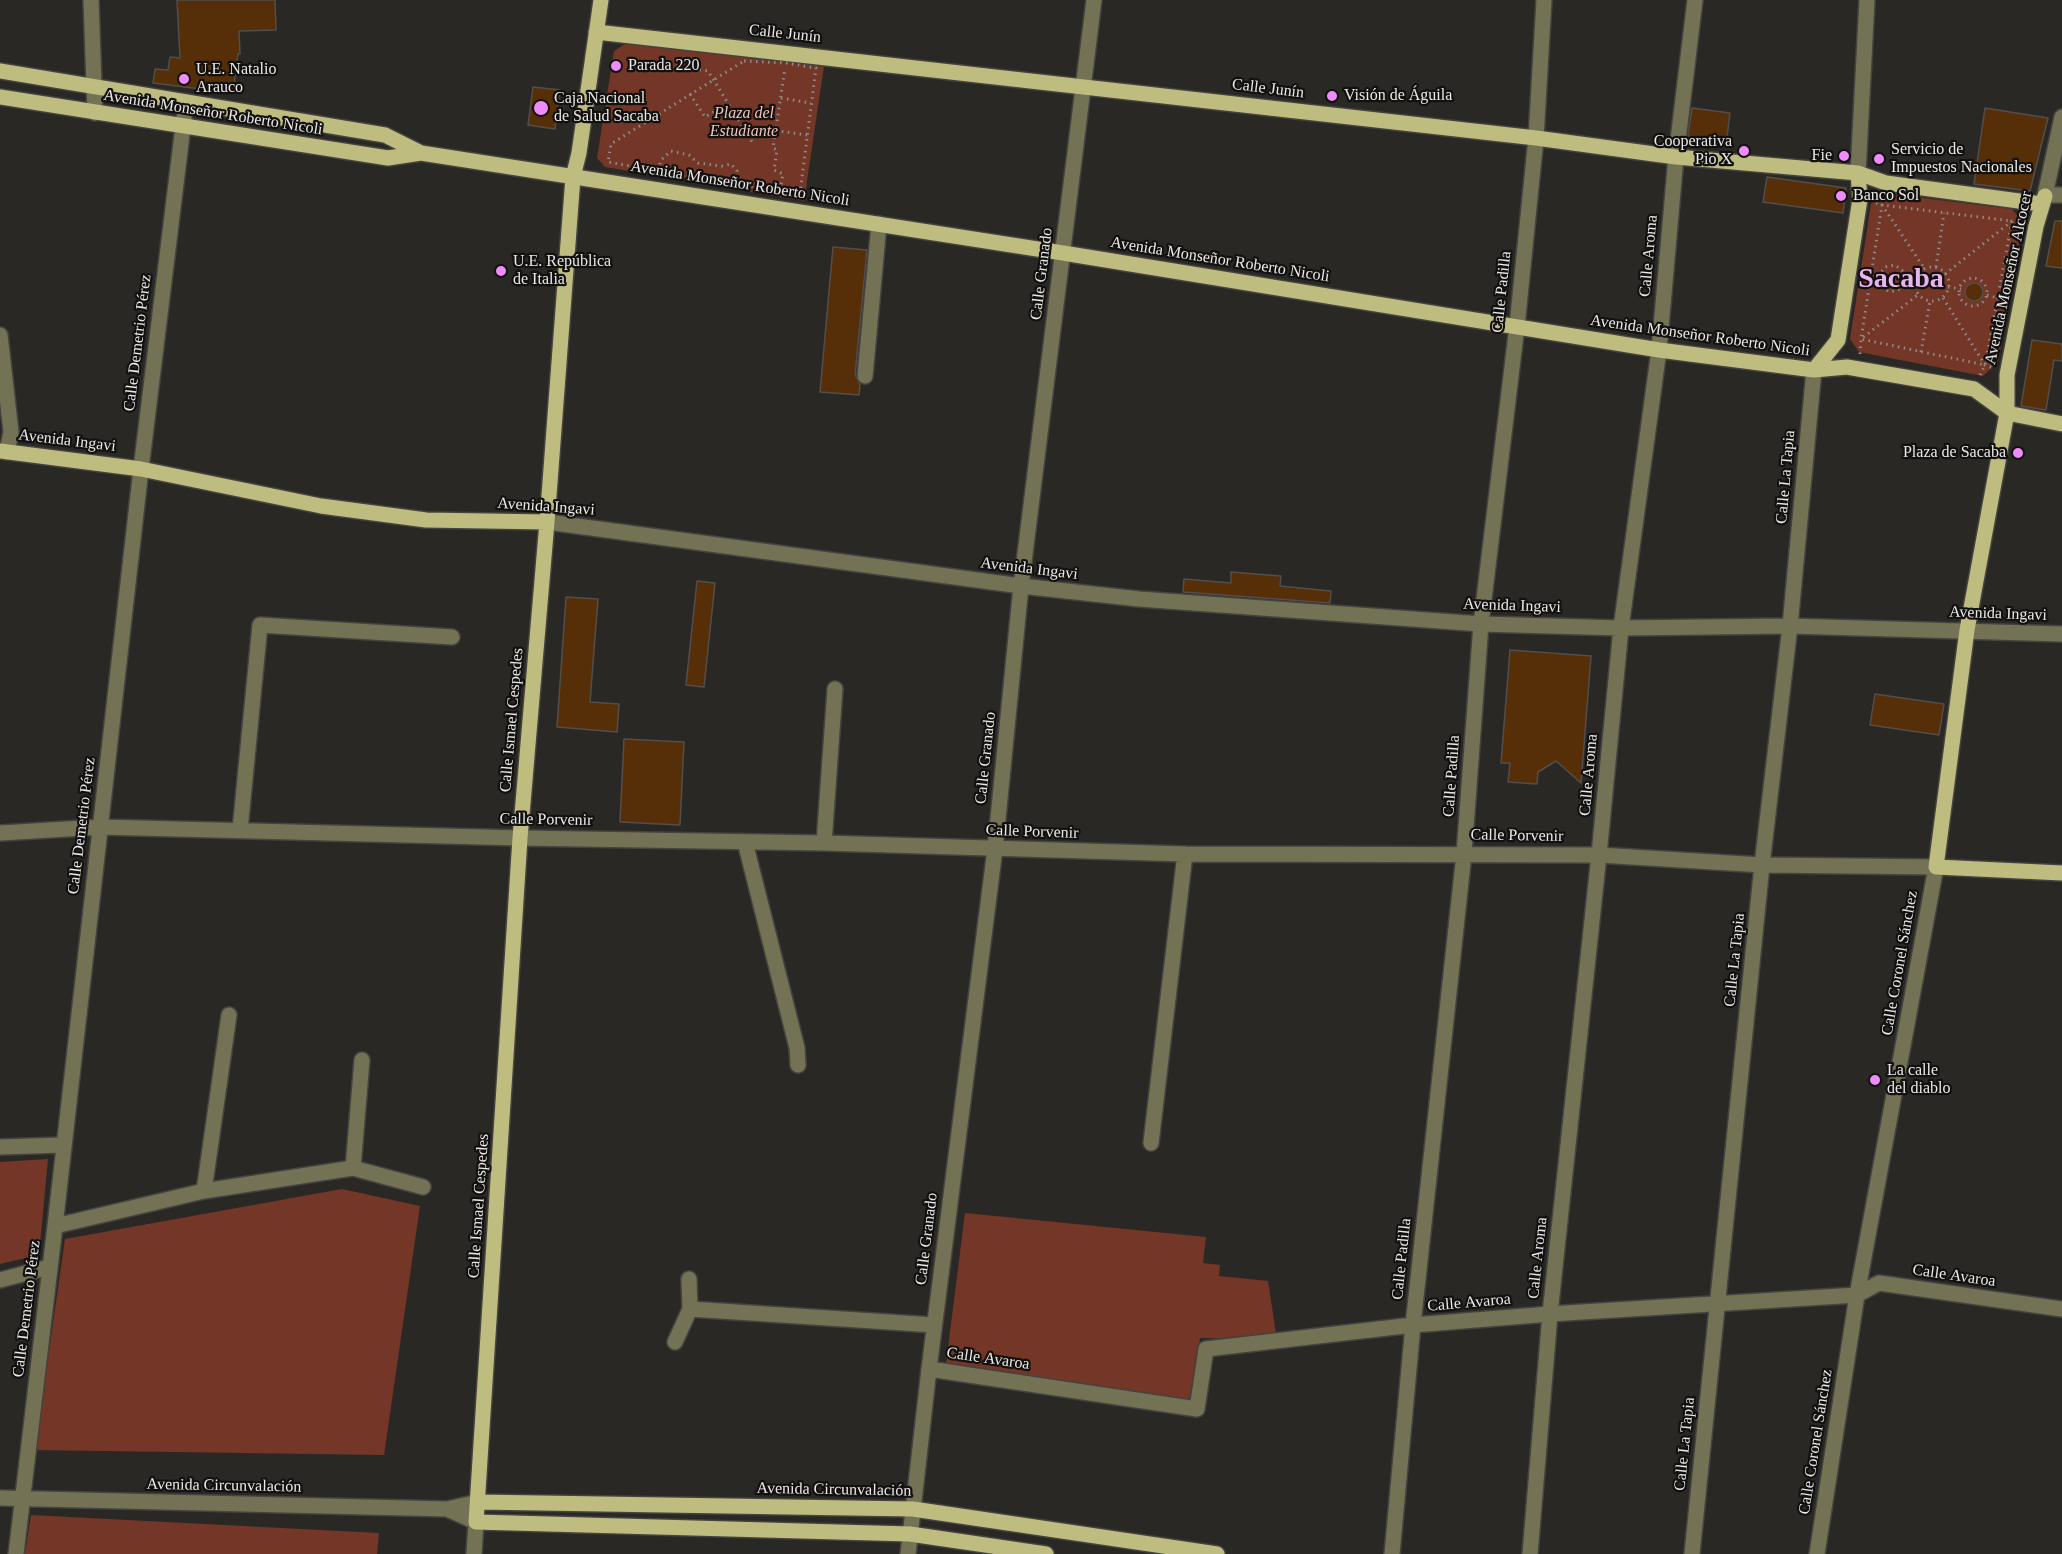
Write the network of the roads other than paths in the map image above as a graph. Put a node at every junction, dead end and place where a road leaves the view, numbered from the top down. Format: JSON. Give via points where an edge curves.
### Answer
{"nodes":[{"id":1,"x":91,"y":0,"type":"edge"},
{"id":2,"x":601,"y":0,"type":"edge"},
{"id":3,"x":1094,"y":0,"type":"edge"},
{"id":4,"x":1544,"y":0,"type":"edge"},
{"id":5,"x":1695,"y":0,"type":"edge"},
{"id":6,"x":1867,"y":0,"type":"edge"},
{"id":7,"x":596,"y":32,"type":"junction"},
{"id":8,"x":0,"y":71,"type":"edge"},
{"id":9,"x":1083,"y":86,"type":"junction"},
{"id":10,"x":95,"y":87,"type":"junction"},
{"id":11,"x":0,"y":97,"type":"edge"},
{"id":12,"x":186,"y":102,"type":"junction"},
{"id":13,"x":95,"y":113,"type":"junction"},
{"id":14,"x":2062,"y":117,"type":"edge"},
{"id":15,"x":183,"y":126,"type":"junction"},
{"id":16,"x":1536,"y":138,"type":"junction"},
{"id":17,"x":421,"y":153,"type":"junction"},
{"id":18,"x":1676,"y":157,"type":"junction"},
{"id":19,"x":1858,"y":173,"type":"junction"},
{"id":20,"x":573,"y":177,"type":"junction"},
{"id":21,"x":2062,"y":195,"type":"edge"},
{"id":22,"x":2043,"y":199,"type":"junction"},
{"id":23,"x":879,"y":224,"type":"junction"},
{"id":24,"x":1063,"y":253,"type":"junction"},
{"id":25,"x":1517,"y":326,"type":"junction"},
{"id":26,"x":0,"y":334,"type":"edge"},
{"id":27,"x":1659,"y":350,"type":"junction"},
{"id":28,"x":1814,"y":370,"type":"junction"},
{"id":29,"x":865,"y":376,"type":"dead end"},
{"id":30,"x":2007,"y":413,"type":"junction"},
{"id":31,"x":2062,"y":423,"type":"edge"},
{"id":32,"x":4,"y":451,"type":"edge"},
{"id":33,"x":141,"y":469,"type":"junction"},
{"id":34,"x":547,"y":522,"type":"junction"},
{"id":35,"x":1021,"y":586,"type":"junction"},
{"id":36,"x":1481,"y":624,"type":"junction"},
{"id":37,"x":1790,"y":626,"type":"junction"},
{"id":38,"x":1621,"y":628,"type":"junction"},
{"id":39,"x":1966,"y":630,"type":"junction"},
{"id":40,"x":2062,"y":634,"type":"edge"},
{"id":41,"x":452,"y":637,"type":"dead end"},
{"id":42,"x":835,"y":689,"type":"dead end"},
{"id":43,"x":100,"y":827,"type":"junction"},
{"id":44,"x":240,"y":830,"type":"junction"},
{"id":45,"x":0,"y":833,"type":"edge"},
{"id":46,"x":520,"y":838,"type":"junction"},
{"id":47,"x":745,"y":842,"type":"junction"},
{"id":48,"x":824,"y":843,"type":"junction"},
{"id":49,"x":995,"y":849,"type":"junction"},
{"id":50,"x":1185,"y":854,"type":"junction"},
{"id":51,"x":1464,"y":854,"type":"junction"},
{"id":52,"x":1599,"y":855,"type":"junction"},
{"id":53,"x":1762,"y":865,"type":"junction"},
{"id":54,"x":1936,"y":867,"type":"junction"},
{"id":55,"x":2062,"y":873,"type":"edge"},
{"id":56,"x":229,"y":1015,"type":"dead end"},
{"id":57,"x":363,"y":1060,"type":"dead end"},
{"id":58,"x":798,"y":1065,"type":"dead end"},
{"id":59,"x":1151,"y":1143,"type":"dead end"},
{"id":60,"x":63,"y":1145,"type":"junction"},
{"id":61,"x":0,"y":1148,"type":"edge"},
{"id":62,"x":353,"y":1168,"type":"junction"},
{"id":63,"x":423,"y":1187,"type":"dead end"},
{"id":64,"x":204,"y":1191,"type":"junction"},
{"id":65,"x":55,"y":1226,"type":"junction"},
{"id":66,"x":49,"y":1267,"type":"junction"},
{"id":67,"x":689,"y":1279,"type":"dead end"},
{"id":68,"x":0,"y":1280,"type":"edge"},
{"id":69,"x":1857,"y":1295,"type":"junction"},
{"id":70,"x":1719,"y":1303,"type":"junction"},
{"id":71,"x":690,"y":1309,"type":"junction"},
{"id":72,"x":2062,"y":1309,"type":"edge"},
{"id":73,"x":1550,"y":1314,"type":"junction"},
{"id":74,"x":934,"y":1325,"type":"junction"},
{"id":75,"x":1413,"y":1325,"type":"junction"},
{"id":76,"x":675,"y":1342,"type":"dead end"},
{"id":77,"x":929,"y":1369,"type":"junction"},
{"id":78,"x":0,"y":1498,"type":"edge"},
{"id":79,"x":23,"y":1499,"type":"junction"},
{"id":80,"x":478,"y":1502,"type":"junction"},
{"id":81,"x":447,"y":1509,"type":"junction"},
{"id":82,"x":913,"y":1509,"type":"junction"},
{"id":83,"x":476,"y":1522,"type":"junction"},
{"id":84,"x":910,"y":1534,"type":"junction"},
{"id":85,"x":16,"y":1554,"type":"edge"},
{"id":86,"x":474,"y":1554,"type":"edge"},
{"id":87,"x":908,"y":1554,"type":"edge"},
{"id":88,"x":1046,"y":1554,"type":"edge"},
{"id":89,"x":1217,"y":1554,"type":"edge"},
{"id":90,"x":1392,"y":1554,"type":"edge"},
{"id":91,"x":1530,"y":1554,"type":"edge"},
{"id":92,"x":1692,"y":1554,"type":"edge"},
{"id":93,"x":1817,"y":1554,"type":"edge"}],
"edges":[{"from":1,"to":10,"type":"street"},
{"from":2,"to":7,"type":"main road","name":"Calle Ismael Cespedes"},
{"from":3,"to":9,"type":"street","name":"Calle Granado"},
{"from":4,"to":16,"type":"street","name":"Calle Padilla"},
{"from":5,"to":18,"type":"street","name":"Calle Aroma"},
{"from":6,"to":19,"type":"street"},
{"from":7,"to":9,"type":"main road","name":"Calle Junín"},
{"from":7,"to":20,"type":"main road","name":"Calle Ismael Cespedes"},
{"from":8,"to":10,"type":"main road","name":"Avenida Monseñor Roberto Nicoli"},
{"from":9,"to":16,"type":"main road","name":"Calle Junín"},
{"from":9,"to":24,"type":"street","name":"Calle Granado"},
{"from":10,"to":12,"type":"main road","name":"Avenida Monseñor Roberto Nicoli"},
{"from":10,"to":13,"type":"street"},
{"from":11,"to":13,"type":"main road","name":"Avenida Monseñor Roberto Nicoli"},
{"from":12,"to":15,"type":"street","name":"Calle Demetrio Pérez"},
{"from":12,"to":17,"type":"main road","name":"Avenida Monseñor Roberto Nicoli","via":[[385,135]]},
{"from":13,"to":15,"type":"main road","name":"Avenida Monseñor Roberto Nicoli"},
{"from":14,"to":22,"type":"street","name":"Avenida Monseñor Alcocer"},
{"from":15,"to":17,"type":"main road","name":"Avenida Monseñor Roberto Nicoli","via":[[388,158]]},
{"from":15,"to":33,"type":"street","name":"Calle Demetrio Pérez"},
{"from":16,"to":18,"type":"main road","name":"Calle Junín"},
{"from":16,"to":25,"type":"street","name":"Calle Padilla"},
{"from":17,"to":20,"type":"main road","name":"Avenida Monseñor Roberto Nicoli"},
{"from":18,"to":19,"type":"main road","name":"Calle Junín"},
{"from":18,"to":27,"type":"street","name":"Calle Aroma"},
{"from":19,"to":22,"type":"main road","name":"Calle Junín","via":[[1886,183]]},
{"from":19,"to":28,"type":"main road","via":[[1860,199],[1838,340]]},
{"from":20,"to":23,"type":"main road","name":"Avenida Monseñor Roberto Nicoli"},
{"from":20,"to":34,"type":"main road","name":"Calle Ismael Cespedes"},
{"from":21,"to":22,"type":"street"},
{"from":22,"to":30,"type":"main road","name":"Avenida Monseñor Alcocer","via":[[2007,375]]},
{"from":23,"to":24,"type":"main road","name":"Avenida Monseñor Roberto Nicoli"},
{"from":23,"to":29,"type":"street"},
{"from":24,"to":25,"type":"main road","name":"Avenida Monseñor Roberto Nicoli"},
{"from":24,"to":35,"type":"street","name":"Calle Granado"},
{"from":25,"to":27,"type":"main road","name":"Avenida Monseñor Roberto Nicoli"},
{"from":25,"to":36,"type":"street","name":"Calle Padilla"},
{"from":26,"to":32,"type":"street","via":[[11,432]]},
{"from":27,"to":28,"type":"main road","name":"Avenida Monseñor Roberto Nicoli"},
{"from":27,"to":38,"type":"street","name":"Calle Aroma"},
{"from":28,"to":30,"type":"main road","name":"Avenida Monseñor Roberto Nicoli","via":[[1847,367],[1974,389]]},
{"from":28,"to":37,"type":"street","name":"Calle La Tapia"},
{"from":30,"to":31,"type":"main road"},
{"from":30,"to":39,"type":"main road","name":"Calle Coronel Sánchez"},
{"from":32,"to":33,"type":"main road","name":"Avenida Ingavi"},
{"from":33,"to":34,"type":"main road","name":"Avenida Ingavi","via":[[321,506],[426,520]]},
{"from":33,"to":43,"type":"street","name":"Calle Demetrio Pérez"},
{"from":34,"to":35,"type":"street","name":"Avenida Ingavi"},
{"from":34,"to":46,"type":"main road","name":"Calle Ismael Cespedes"},
{"from":35,"to":36,"type":"street","name":"Avenida Ingavi","via":[[1139,599]]},
{"from":35,"to":49,"type":"street","name":"Calle Granado"},
{"from":36,"to":38,"type":"street","name":"Avenida Ingavi"},
{"from":36,"to":51,"type":"street","name":"Calle Padilla"},
{"from":37,"to":38,"type":"street","name":"Avenida Ingavi"},
{"from":37,"to":39,"type":"street","name":"Avenida Ingavi"},
{"from":37,"to":53,"type":"street","name":"Calle La Tapia"},
{"from":38,"to":52,"type":"street","name":"Calle Aroma"},
{"from":39,"to":40,"type":"street","name":"Avenida Ingavi"},
{"from":39,"to":54,"type":"main road","name":"Calle Coronel Sánchez"},
{"from":41,"to":44,"type":"street","via":[[260,625]]},
{"from":42,"to":48,"type":"street"},
{"from":43,"to":44,"type":"street","name":"Calle Porvenir"},
{"from":43,"to":45,"type":"street","name":"Calle Porvenir"},
{"from":43,"to":60,"type":"street","name":"Calle Demetrio Pérez"},
{"from":44,"to":46,"type":"street","name":"Calle Porvenir"},
{"from":46,"to":47,"type":"street","name":"Calle Porvenir"},
{"from":46,"to":80,"type":"main road","name":"Calle Ismael Cespedes"},
{"from":47,"to":48,"type":"street","name":"Calle Porvenir"},
{"from":47,"to":58,"type":"street"},
{"from":48,"to":49,"type":"street","name":"Calle Porvenir"},
{"from":49,"to":50,"type":"street","name":"Calle Porvenir"},
{"from":49,"to":74,"type":"street","name":"Calle Granado"},
{"from":50,"to":51,"type":"street","name":"Calle Porvenir"},
{"from":50,"to":59,"type":"street"},
{"from":51,"to":52,"type":"street","name":"Calle Porvenir"},
{"from":51,"to":75,"type":"street","name":"Calle Padilla"},
{"from":52,"to":53,"type":"street","name":"Calle Porvenir"},
{"from":52,"to":73,"type":"street","name":"Calle Aroma"},
{"from":53,"to":54,"type":"street","name":"Calle Porvenir"},
{"from":53,"to":70,"type":"street","name":"Calle La Tapia"},
{"from":54,"to":55,"type":"main road","name":"Calle Porvenir"},
{"from":54,"to":69,"type":"street","name":"Calle Coronel Sánchez"},
{"from":56,"to":64,"type":"street"},
{"from":57,"to":62,"type":"street"},
{"from":60,"to":61,"type":"street"},
{"from":60,"to":65,"type":"street","name":"Calle Demetrio Pérez"},
{"from":62,"to":63,"type":"street"},
{"from":62,"to":64,"type":"street"},
{"from":64,"to":65,"type":"street"},
{"from":65,"to":66,"type":"street","name":"Calle Demetrio Pérez"},
{"from":66,"to":68,"type":"street"},
{"from":66,"to":79,"type":"street","name":"Calle Demetrio Pérez"},
{"from":67,"to":71,"type":"street"},
{"from":69,"to":70,"type":"street","name":"Calle Avaroa"},
{"from":69,"to":72,"type":"street","name":"Calle Avaroa","via":[[1879,1283]]},
{"from":69,"to":93,"type":"street","name":"Calle Coronel Sánchez"},
{"from":70,"to":73,"type":"street","name":"Calle Avaroa"},
{"from":70,"to":92,"type":"street","name":"Calle La Tapia"},
{"from":71,"to":74,"type":"street"},
{"from":71,"to":76,"type":"street"},
{"from":73,"to":75,"type":"street","name":"Calle Avaroa"},
{"from":73,"to":91,"type":"street","name":"Calle Aroma"},
{"from":74,"to":77,"type":"street","name":"Calle Granado"},
{"from":75,"to":77,"type":"street","name":"Calle Avaroa","via":[[1206,1349],[1197,1409]]},
{"from":75,"to":90,"type":"street","name":"Calle Padilla"},
{"from":77,"to":82,"type":"street","name":"Calle Granado"},
{"from":78,"to":79,"type":"street","name":"Avenida Circunvalación"},
{"from":79,"to":81,"type":"street","name":"Avenida Circunvalación"},
{"from":79,"to":85,"type":"street","name":"Calle Demetrio Pérez"},
{"from":80,"to":81,"type":"street","name":"Avenida Circunvalación"},
{"from":80,"to":82,"type":"main road","name":"Avenida Circunvalación"},
{"from":80,"to":83,"type":"main road","name":"Calle Ismael Cespedes"},
{"from":81,"to":83,"type":"street","name":"Avenida Circunvalación"},
{"from":82,"to":84,"type":"street","name":"Calle Granado"},
{"from":82,"to":89,"type":"main road","name":"Avenida Circunvalación"},
{"from":83,"to":84,"type":"main road","name":"Avenida Circunvalación"},
{"from":83,"to":86,"type":"street","name":"Calle Ismael Cespedes"},
{"from":84,"to":87,"type":"street","name":"Calle Granado"},
{"from":84,"to":88,"type":"main road","name":"Avenida Circunvalación"}]}
